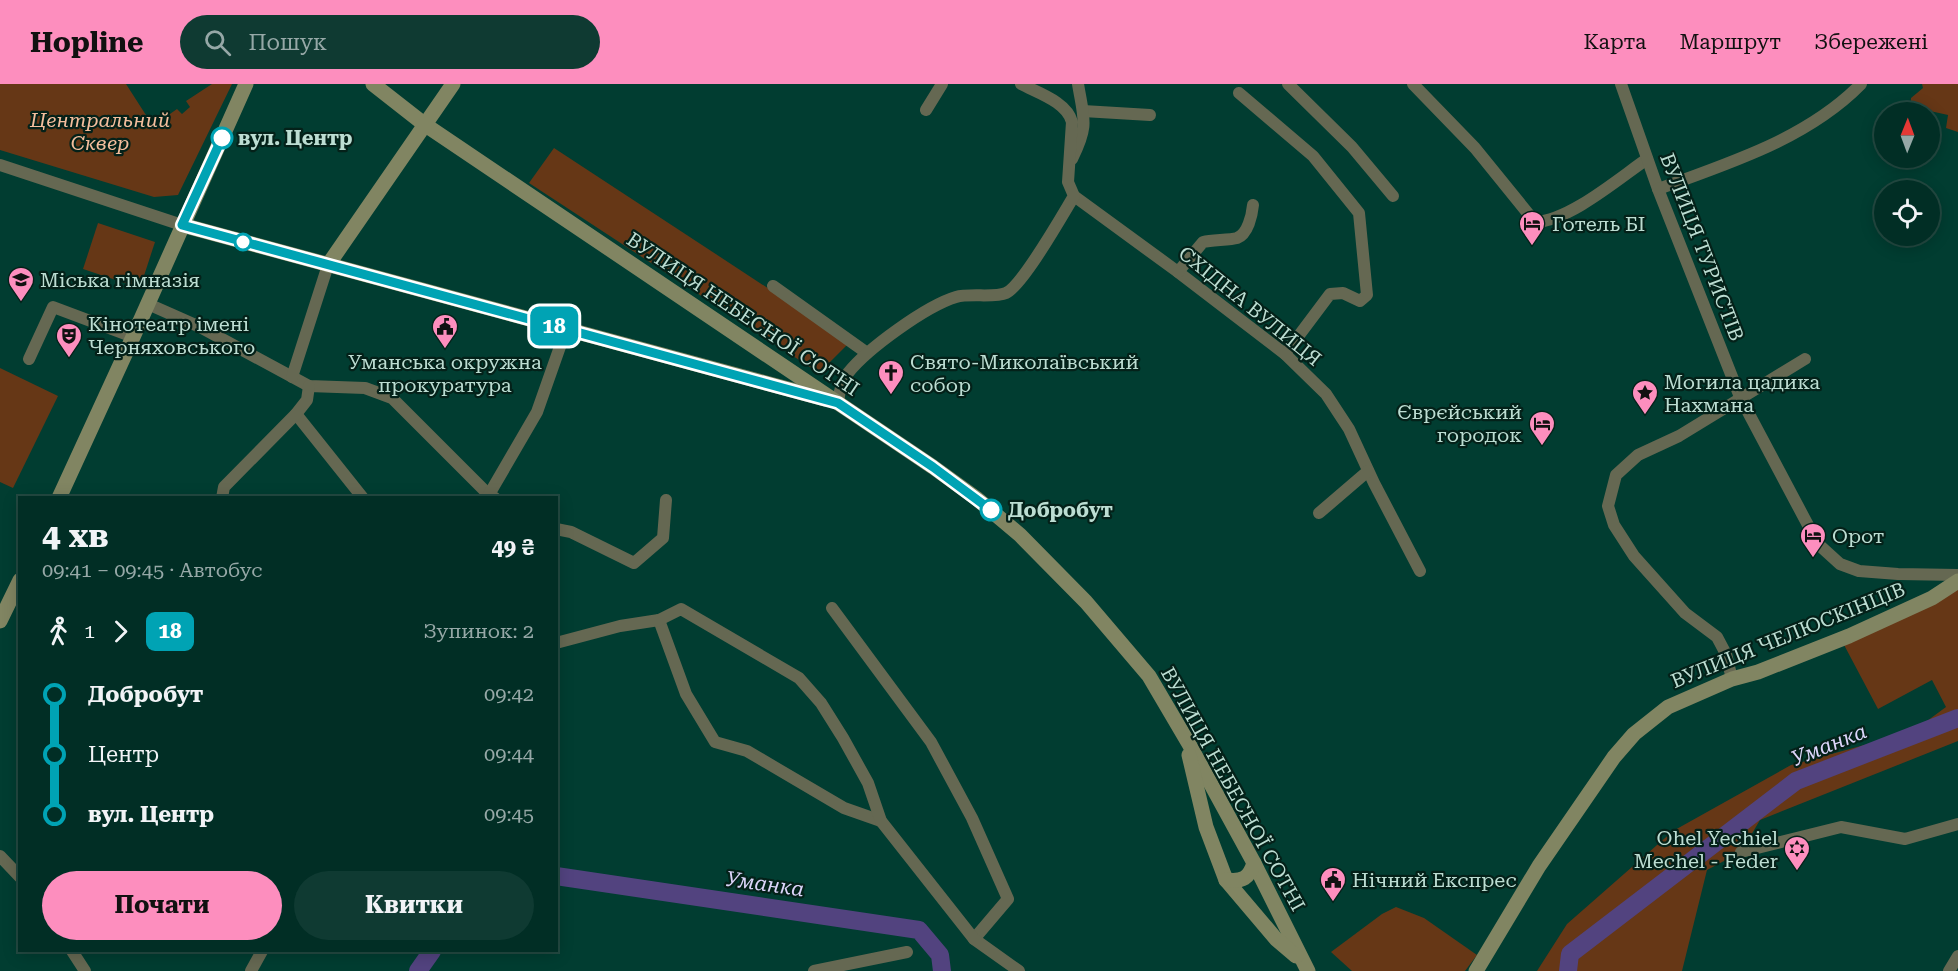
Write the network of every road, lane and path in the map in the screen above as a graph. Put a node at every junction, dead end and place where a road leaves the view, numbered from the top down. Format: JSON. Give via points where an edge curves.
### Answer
{"nodes":[{"id":1,"x":246,"y":84,"type":"edge"},
{"id":2,"x":373,"y":84,"type":"edge"},
{"id":3,"x":453,"y":84,"type":"edge"},
{"id":4,"x":942,"y":84,"type":"edge"},
{"id":5,"x":1022,"y":84,"type":"edge"},
{"id":6,"x":1078,"y":84,"type":"edge"},
{"id":7,"x":1288,"y":84,"type":"edge"},
{"id":8,"x":1413,"y":84,"type":"edge"},
{"id":9,"x":1621,"y":84,"type":"edge"},
{"id":10,"x":1861,"y":84,"type":"edge"},
{"id":11,"x":1239,"y":93,"type":"dead end"},
{"id":12,"x":926,"y":110,"type":"dead end"},
{"id":13,"x":1083,"y":111,"type":"junction"},
{"id":14,"x":1150,"y":116,"type":"dead end"},
{"id":15,"x":424,"y":124,"type":"junction"},
{"id":16,"x":1647,"y":159,"type":"junction"},
{"id":17,"x":1070,"y":163,"type":"junction"},
{"id":18,"x":0,"y":165,"type":"edge"},
{"id":19,"x":1658,"y":189,"type":"junction"},
{"id":20,"x":1074,"y":195,"type":"junction"},
{"id":21,"x":1393,"y":196,"type":"dead end"},
{"id":22,"x":1253,"y":205,"type":"dead end"},
{"id":23,"x":182,"y":225,"type":"junction"},
{"id":24,"x":328,"y":265,"type":"junction"},
{"id":25,"x":1178,"y":272,"type":"junction"},
{"id":26,"x":773,"y":286,"type":"dead end"},
{"id":27,"x":148,"y":304,"type":"junction"},
{"id":28,"x":564,"y":328,"type":"junction"},
{"id":29,"x":133,"y":337,"type":"junction"},
{"id":30,"x":867,"y":353,"type":"junction"},
{"id":31,"x":1285,"y":354,"type":"junction"},
{"id":32,"x":29,"y":359,"type":"dead end"},
{"id":33,"x":1805,"y":359,"type":"dead end"},
{"id":34,"x":776,"y":360,"type":"junction"},
{"id":35,"x":292,"y":377,"type":"junction"},
{"id":36,"x":773,"y":385,"type":"junction"},
{"id":37,"x":309,"y":386,"type":"junction"},
{"id":38,"x":1740,"y":397,"type":"junction"},
{"id":39,"x":838,"y":403,"type":"junction"},
{"id":40,"x":296,"y":414,"type":"junction"},
{"id":41,"x":1368,"y":471,"type":"junction"},
{"id":42,"x":60,"y":496,"type":"edge"},
{"id":43,"x":222,"y":496,"type":"edge"},
{"id":44,"x":361,"y":496,"type":"edge"},
{"id":45,"x":489,"y":496,"type":"edge"},
{"id":46,"x":491,"y":496,"type":"edge"},
{"id":47,"x":666,"y":500,"type":"dead end"},
{"id":48,"x":1319,"y":513,"type":"dead end"},
{"id":49,"x":558,"y":529,"type":"edge"},
{"id":50,"x":1420,"y":571,"type":"dead end"},
{"id":51,"x":1958,"y":574,"type":"edge"},
{"id":52,"x":1958,"y":580,"type":"edge"},
{"id":53,"x":18,"y":584,"type":"edge"},
{"id":54,"x":832,"y":608,"type":"dead end"},
{"id":55,"x":659,"y":620,"type":"junction"},
{"id":56,"x":0,"y":621,"type":"edge"},
{"id":57,"x":558,"y":642,"type":"edge"},
{"id":58,"x":1732,"y":679,"type":"junction"},
{"id":59,"x":1185,"y":738,"type":"junction"},
{"id":60,"x":881,"y":821,"type":"junction"},
{"id":61,"x":1958,"y":824,"type":"edge"},
{"id":62,"x":1742,"y":852,"type":"dead end"},
{"id":63,"x":0,"y":856,"type":"edge"},
{"id":64,"x":1254,"y":863,"type":"junction"},
{"id":65,"x":18,"y":874,"type":"edge"},
{"id":66,"x":1226,"y":880,"type":"junction"},
{"id":67,"x":974,"y":939,"type":"junction"},
{"id":68,"x":73,"y":952,"type":"edge"},
{"id":69,"x":261,"y":952,"type":"edge"},
{"id":70,"x":907,"y":952,"type":"dead end"},
{"id":71,"x":1958,"y":956,"type":"edge"},
{"id":72,"x":1305,"y":966,"type":"edge"},
{"id":73,"x":85,"y":971,"type":"edge"},
{"id":74,"x":251,"y":971,"type":"edge"},
{"id":75,"x":814,"y":971,"type":"edge"},
{"id":76,"x":1019,"y":971,"type":"edge"},
{"id":77,"x":1318,"y":971,"type":"edge"},
{"id":78,"x":1476,"y":971,"type":"edge"},
{"id":79,"x":1949,"y":971,"type":"edge"}],
"edges":[{"from":1,"to":23,"type":"main road"},
{"from":2,"to":15,"type":"main road","name":"ВУЛИЦЯ НЕБЕСНОЇ СОТНІ"},
{"from":3,"to":15,"type":"main road"},
{"from":4,"to":12,"type":"street"},
{"from":5,"to":17,"type":"street","via":[[1068,112],[1072,122]]},
{"from":6,"to":13,"type":"street"},
{"from":7,"to":21,"type":"street","via":[[1352,147]]},
{"from":8,"to":16,"type":"street","via":[[1475,148],[1535,222],[1568,213]]},
{"from":9,"to":16,"type":"street","name":"ВУЛИЦЯ ТУРИСТІВ"},
{"from":10,"to":19,"type":"street","via":[[1809,126],[1738,160]]},
{"from":11,"to":31,"type":"street","via":[[1313,156],[1359,213],[1368,295],[1360,301],[1343,293],[1330,294]]},
{"from":13,"to":14,"type":"street"},
{"from":13,"to":17,"type":"street","via":[[1084,132]]},
{"from":15,"to":24,"type":"main road"},
{"from":15,"to":34,"type":"main road","name":"ВУЛИЦЯ НЕБЕСНОЇ СОТНІ"},
{"from":16,"to":19,"type":"street","name":"ВУЛИЦЯ ТУРИСТІВ"},
{"from":17,"to":20,"type":"street","via":[[1068,182]]},
{"from":18,"to":23,"type":"street"},
{"from":19,"to":38,"type":"street","name":"ВУЛИЦЯ ТУРИСТІВ"},
{"from":20,"to":25,"type":"street","name":"СХІДНА ВУЛИЦЯ"},
{"from":20,"to":30,"type":"street","via":[[1020,280],[1006,293],[957,297],[930,309]]},
{"from":22,"to":25,"type":"street","via":[[1244,232],[1237,238],[1203,242]]},
{"from":23,"to":24,"type":"main road"},
{"from":23,"to":27,"type":"main road"},
{"from":24,"to":28,"type":"main road"},
{"from":24,"to":35,"type":"street"},
{"from":25,"to":31,"type":"street","name":"СХІДНА ВУЛИЦЯ"},
{"from":26,"to":30,"type":"street","name":"ВУЛИЦЯ НЕБЕСНОЇ СОТНІ"},
{"from":27,"to":29,"type":"main road"},
{"from":27,"to":35,"type":"street"},
{"from":28,"to":36,"type":"main road"},
{"from":28,"to":46,"type":"street","via":[[537,412]]},
{"from":29,"to":32,"type":"street","via":[[53,307]]},
{"from":29,"to":42,"type":"main road"},
{"from":30,"to":39,"type":"street","via":[[847,375]]},
{"from":31,"to":41,"type":"street","name":"СХІДНА ВУЛИЦЯ","via":[[1336,406]]},
{"from":33,"to":38,"type":"street"},
{"from":34,"to":36,"type":"main road"},
{"from":34,"to":39,"type":"main road","name":"ВУЛИЦЯ НЕБЕСНОЇ СОТНІ"},
{"from":35,"to":37,"type":"street"},
{"from":36,"to":39,"type":"main road"},
{"from":37,"to":40,"type":"street","via":[[307,399]]},
{"from":37,"to":45,"type":"street","via":[[365,388],[392,398]]},
{"from":38,"to":51,"type":"street","name":"ВУЛИЦЯ ТУРИСТІВ","via":[[1818,544],[1840,564],[1859,571]]},
{"from":38,"to":58,"type":"street","via":[[1678,436],[1638,455],[1616,475],[1608,506],[1614,525],[1634,556],[1685,612],[1717,637]]},
{"from":39,"to":59,"type":"main road","name":"ВУЛИЦЯ НЕБЕСНОЇ СОТНІ","via":[[976,498],[1020,535],[1140,664]]},
{"from":40,"to":43,"type":"street","via":[[224,487]]},
{"from":40,"to":44,"type":"street"},
{"from":41,"to":48,"type":"street"},
{"from":41,"to":50,"type":"street","name":"СХІДНА ВУЛИЦЯ"},
{"from":47,"to":49,"type":"street","via":[[663,538],[634,562]]},
{"from":52,"to":58,"type":"main road","name":"ВУЛИЦЯ ЧЕЛЮСКІНЦІВ","via":[[1932,598],[1849,636]]},
{"from":53,"to":56,"type":"main road"},
{"from":54,"to":67,"type":"street","via":[[931,742],[972,818],[1008,899]]},
{"from":55,"to":57,"type":"street"},
{"from":55,"to":60,"type":"street","via":[[686,694],[715,742],[747,751],[844,808]]},
{"from":55,"to":60,"type":"street","via":[[681,609],[799,678],[843,738],[868,783]]},
{"from":58,"to":78,"type":"main road","name":"ВУЛИЦЯ ЧЕЛЮСКІНЦІВ","via":[[1668,707],[1627,742],[1539,866]]},
{"from":59,"to":64,"type":"main road","name":"ВУЛИЦЯ НЕБЕСНОЇ СОТНІ"},
{"from":59,"to":66,"type":"main road","via":[[1206,827]]},
{"from":60,"to":67,"type":"street"},
{"from":61,"to":62,"type":"street","via":[[1905,839],[1841,827]]},
{"from":63,"to":65,"type":"street"},
{"from":64,"to":66,"type":"main road","via":[[1244,879]]},
{"from":64,"to":72,"type":"main road","name":"ВУЛИЦЯ НЕБЕСНОЇ СОТНІ"},
{"from":66,"to":72,"type":"main road","via":[[1276,939]]},
{"from":67,"to":76,"type":"street"},
{"from":68,"to":73,"type":"street"},
{"from":69,"to":74,"type":"street"},
{"from":70,"to":75,"type":"street"},
{"from":71,"to":79,"type":"street"},
{"from":72,"to":77,"type":"main road"}]}
